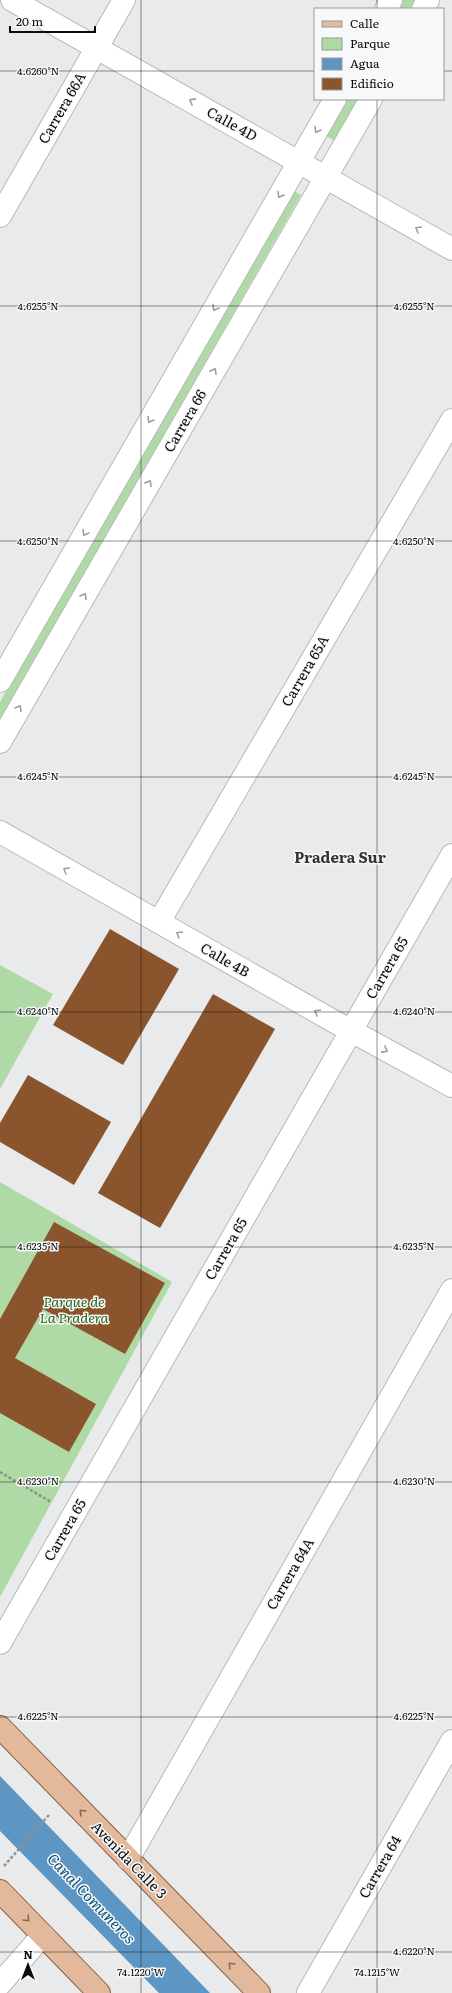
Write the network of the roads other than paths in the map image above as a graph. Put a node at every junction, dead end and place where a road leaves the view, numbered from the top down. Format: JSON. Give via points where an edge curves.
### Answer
{"nodes":[{"id":1,"x":12,"y":0,"type":"edge"},
{"id":2,"x":124,"y":0,"type":"edge"},
{"id":3,"x":97,"y":48,"type":"junction"},
{"id":4,"x":334,"y":100,"type":"edge"},
{"id":5,"x":370,"y":100,"type":"edge"},
{"id":6,"x":299,"y":161,"type":"junction"},
{"id":7,"x":326,"y":177,"type":"junction"},
{"id":8,"x":0,"y":216,"type":"edge"},
{"id":9,"x":452,"y":248,"type":"edge"},
{"id":10,"x":452,"y":420,"type":"edge"},
{"id":11,"x":0,"y":681,"type":"edge"},
{"id":12,"x":0,"y":742,"type":"edge"},
{"id":13,"x":0,"y":832,"type":"edge"},
{"id":14,"x":452,"y":855,"type":"edge"},
{"id":15,"x":159,"y":922,"type":"junction"},
{"id":16,"x":351,"y":1031,"type":"junction"},
{"id":17,"x":452,"y":1086,"type":"edge"},
{"id":18,"x":452,"y":1290,"type":"edge"},
{"id":19,"x":0,"y":1643,"type":"edge"},
{"id":20,"x":0,"y":1728,"type":"edge"},
{"id":21,"x":452,"y":1741,"type":"edge"},
{"id":22,"x":128,"y":1859,"type":"junction"},
{"id":23,"x":0,"y":1891,"type":"edge"},
{"id":24,"x":43,"y":1935,"type":"junction"},
{"id":25,"x":0,"y":1984,"type":"edge"},
{"id":26,"x":99,"y":1993,"type":"edge"},
{"id":27,"x":259,"y":1993,"type":"edge"},
{"id":28,"x":308,"y":1993,"type":"edge"}],
"edges":[{"from":1,"to":3,"type":"street","name":"Calle 4D"},
{"from":2,"to":3,"type":"street","name":"Carrera 66A"},
{"from":6,"to":3,"type":"street","name":"Calle 4D","one_way":true},
{"from":3,"to":8,"type":"street","name":"Carrera 66A"},
{"from":4,"to":6,"type":"street","one_way":true},
{"from":5,"to":7,"type":"street","name":"Carrera 66"},
{"from":6,"to":7,"type":"street","name":"Calle 4D"},
{"from":6,"to":11,"type":"street","one_way":true},
{"from":9,"to":7,"type":"street","name":"Calle 4D","one_way":true},
{"from":12,"to":7,"type":"street","name":"Carrera 66","one_way":true},
{"from":10,"to":15,"type":"street","name":"Carrera 65A"},
{"from":15,"to":13,"type":"street","name":"Calle 4B","one_way":true},
{"from":14,"to":16,"type":"street","name":"Carrera 65"},
{"from":16,"to":15,"type":"street","name":"Calle 4B","one_way":true},
{"from":16,"to":17,"type":"street","name":"Calle 4B","one_way":true},
{"from":16,"to":19,"type":"street","name":"Carrera 65"},
{"from":18,"to":22,"type":"street","name":"Carrera 64A"},
{"from":22,"to":20,"type":"main road","name":"Avenida Calle 3","one_way":true},
{"from":21,"to":28,"type":"street","name":"Carrera 64"},
{"from":27,"to":22,"type":"main road","name":"Avenida Calle 3","one_way":true},
{"from":23,"to":24,"type":"main road","one_way":true},
{"from":24,"to":25,"type":"street"},
{"from":24,"to":26,"type":"main road"}]}
